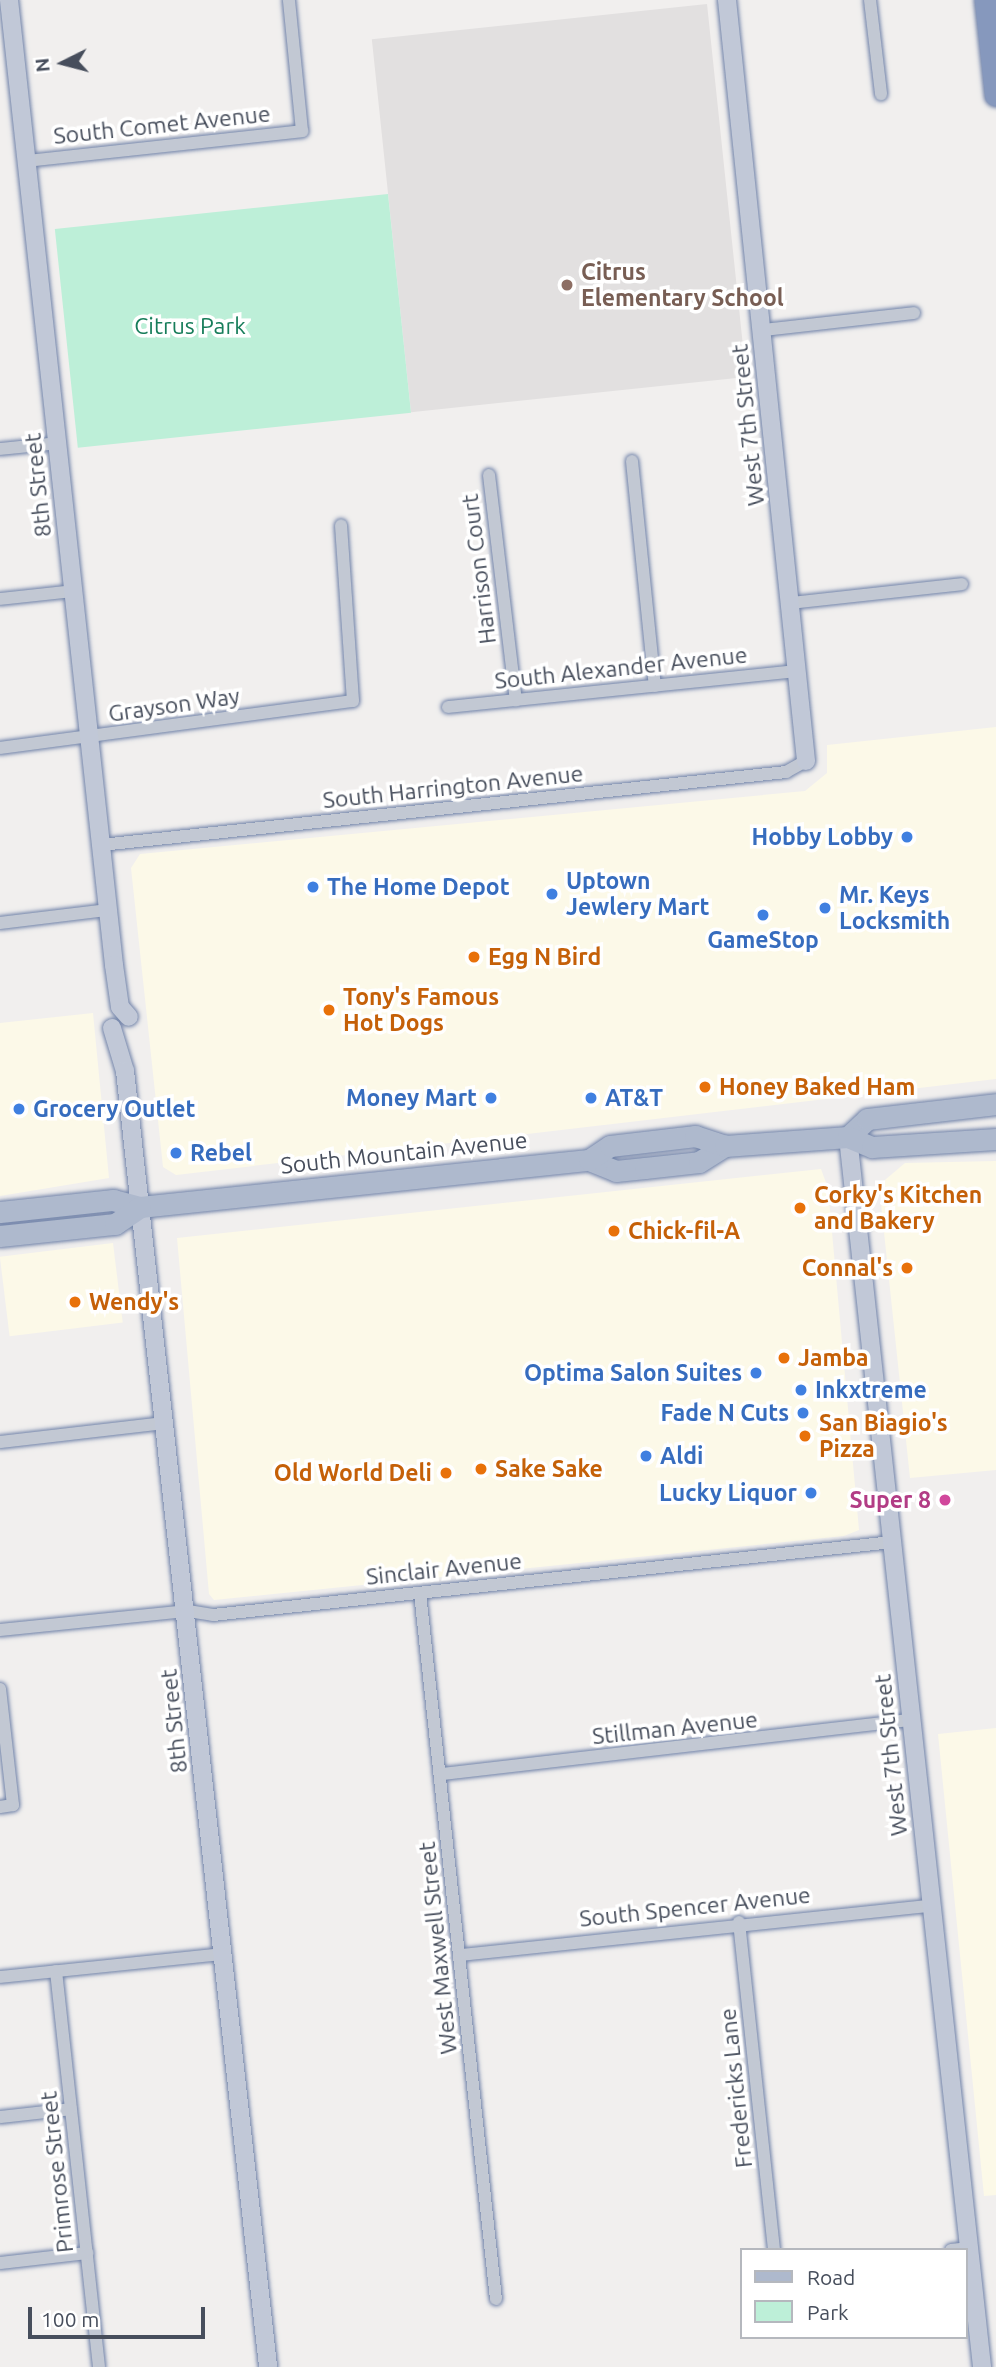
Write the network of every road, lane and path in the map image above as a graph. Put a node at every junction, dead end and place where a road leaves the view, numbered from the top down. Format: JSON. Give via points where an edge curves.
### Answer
{"nodes":[{"id":1,"x":9,"y":0,"type":"edge"},
{"id":2,"x":289,"y":0,"type":"edge"},
{"id":3,"x":727,"y":0,"type":"edge"},
{"id":4,"x":870,"y":0,"type":"edge"},
{"id":5,"x":986,"y":0,"type":"edge"},
{"id":6,"x":881,"y":94,"type":"dead end"},
{"id":7,"x":996,"y":94,"type":"edge"},
{"id":8,"x":27,"y":161,"type":"junction"},
{"id":9,"x":914,"y":313,"type":"dead end"},
{"id":10,"x":763,"y":330,"type":"junction"},
{"id":11,"x":58,"y":443,"type":"junction"},
{"id":12,"x":0,"y":449,"type":"edge"},
{"id":13,"x":632,"y":461,"type":"dead end"},
{"id":14,"x":489,"y":475,"type":"dead end"},
{"id":15,"x":341,"y":525,"type":"dead end"},
{"id":16,"x":962,"y":584,"type":"dead end"},
{"id":17,"x":74,"y":591,"type":"junction"},
{"id":18,"x":0,"y":598,"type":"edge"},
{"id":19,"x":791,"y":603,"type":"junction"},
{"id":20,"x":798,"y":671,"type":"junction"},
{"id":21,"x":655,"y":686,"type":"junction"},
{"id":22,"x":516,"y":700,"type":"junction"},
{"id":23,"x":448,"y":707,"type":"dead end"},
{"id":24,"x":90,"y":739,"type":"junction"},
{"id":25,"x":0,"y":748,"type":"edge"},
{"id":26,"x":806,"y":761,"type":"joint"},
{"id":27,"x":101,"y":845,"type":"junction"},
{"id":28,"x":108,"y":911,"type":"junction"},
{"id":29,"x":0,"y":923,"type":"edge"},
{"id":30,"x":114,"y":965,"type":"junction"},
{"id":31,"x":125,"y":1071,"type":"junction"},
{"id":32,"x":996,"y":1104,"type":"edge"},
{"id":33,"x":848,"y":1137,"type":"junction"},
{"id":34,"x":996,"y":1139,"type":"edge"},
{"id":35,"x":140,"y":1207,"type":"junction"},
{"id":36,"x":30,"y":1209,"type":"junction"},
{"id":37,"x":0,"y":1212,"type":"edge"},
{"id":38,"x":0,"y":1224,"type":"edge"},
{"id":39,"x":0,"y":1237,"type":"edge"},
{"id":40,"x":165,"y":1423,"type":"junction"},
{"id":41,"x":0,"y":1442,"type":"edge"},
{"id":42,"x":893,"y":1542,"type":"junction"},
{"id":43,"x":421,"y":1592,"type":"junction"},
{"id":44,"x":188,"y":1611,"type":"junction"},
{"id":45,"x":0,"y":1630,"type":"edge"},
{"id":46,"x":0,"y":1689,"type":"edge"},
{"id":47,"x":912,"y":1720,"type":"junction"},
{"id":48,"x":442,"y":1774,"type":"junction"},
{"id":49,"x":7,"y":1806,"type":"edge"},
{"id":50,"x":933,"y":1905,"type":"junction"},
{"id":51,"x":739,"y":1922,"type":"junction"},
{"id":52,"x":223,"y":1954,"type":"junction"},
{"id":53,"x":461,"y":1955,"type":"junction"},
{"id":54,"x":56,"y":1971,"type":"junction"},
{"id":55,"x":0,"y":1977,"type":"edge"},
{"id":56,"x":71,"y":2109,"type":"junction"},
{"id":57,"x":0,"y":2117,"type":"edge"},
{"id":58,"x":775,"y":2248,"type":"edge"},
{"id":59,"x":970,"y":2248,"type":"joint"},
{"id":60,"x":87,"y":2253,"type":"junction"},
{"id":61,"x":0,"y":2263,"type":"edge"},
{"id":62,"x":496,"y":2299,"type":"dead end"},
{"id":63,"x":99,"y":2367,"type":"edge"},
{"id":64,"x":268,"y":2367,"type":"edge"},
{"id":65,"x":982,"y":2367,"type":"edge"}],
"edges":[{"from":1,"to":8,"type":"street","name":"8th Street"},
{"from":2,"to":8,"type":"street","name":"South Comet Avenue","via":[[302,131]]},
{"from":3,"to":10,"type":"street","name":"West 7th Street"},
{"from":4,"to":6,"type":"street"},
{"from":5,"to":7,"type":"highway"},
{"from":8,"to":11,"type":"street","name":"8th Street"},
{"from":9,"to":10,"type":"street"},
{"from":10,"to":19,"type":"street","name":"West 7th Street"},
{"from":11,"to":12,"type":"street"},
{"from":11,"to":17,"type":"street","name":"8th Street"},
{"from":13,"to":21,"type":"street"},
{"from":14,"to":22,"type":"street","name":"Harrison Court"},
{"from":15,"to":24,"type":"street","name":"Grayson Way","via":[[353,701]]},
{"from":16,"to":19,"type":"street"},
{"from":17,"to":18,"type":"street"},
{"from":17,"to":24,"type":"street","name":"8th Street"},
{"from":19,"to":20,"type":"street","name":"West 7th Street"},
{"from":20,"to":21,"type":"street","name":"South Alexander Avenue"},
{"from":20,"to":26,"type":"street","name":"West 7th Street"},
{"from":21,"to":22,"type":"street","name":"South Alexander Avenue"},
{"from":22,"to":23,"type":"street","name":"South Alexander Avenue"},
{"from":24,"to":25,"type":"street","name":"Grayson Way"},
{"from":24,"to":27,"type":"street","name":"8th Street"},
{"from":26,"to":27,"type":"street","name":"South Harrington Avenue","via":[[786,772]]},
{"from":27,"to":28,"type":"street","name":"8th Street"},
{"from":28,"to":29,"type":"street"},
{"from":28,"to":30,"type":"street","name":"8th Street"},
{"from":30,"to":31,"type":"street","name":"8th Street","via":[[107,977],[112,1028],[116,1060]]},
{"from":30,"to":31,"type":"street","name":"8th Street","via":[[124,975],[129,1017],[133,1060]]},
{"from":31,"to":35,"type":"street","name":"8th Street"},
{"from":32,"to":33,"type":"main road","via":[[867,1119]]},
{"from":33,"to":34,"type":"main road","name":"South Mountain Avenue","via":[[872,1147]]},
{"from":33,"to":35,"type":"main road","name":"South Mountain Avenue","via":[[725,1146],[699,1162],[616,1171],[589,1160]]},
{"from":33,"to":42,"type":"street","name":"West 7th Street"},
{"from":35,"to":36,"type":"main road","name":"South Mountain Avenue","via":[[113,1200]]},
{"from":35,"to":39,"type":"main road","name":"South Mountain Avenue","via":[[116,1224]]},
{"from":35,"to":40,"type":"street","name":"8th Street"},
{"from":36,"to":37,"type":"main road","name":"South Mountain Avenue"},
{"from":36,"to":38,"type":"main road"},
{"from":40,"to":41,"type":"street"},
{"from":40,"to":44,"type":"street","name":"8th Street"},
{"from":42,"to":43,"type":"street","name":"Sinclair Avenue"},
{"from":42,"to":47,"type":"street","name":"West 7th Street"},
{"from":43,"to":44,"type":"street","name":"Sinclair Avenue","via":[[213,1615]]},
{"from":43,"to":48,"type":"street","name":"West Maxwell Street"},
{"from":44,"to":45,"type":"street","name":"Sinclair Avenue"},
{"from":44,"to":52,"type":"street","name":"8th Street"},
{"from":46,"to":49,"type":"street"},
{"from":47,"to":48,"type":"street","name":"Stillman Avenue"},
{"from":47,"to":50,"type":"street","name":"West 7th Street"},
{"from":48,"to":53,"type":"street","name":"West Maxwell Street"},
{"from":50,"to":51,"type":"street","name":"South Spencer Avenue"},
{"from":50,"to":59,"type":"street","name":"West 7th Street"},
{"from":51,"to":53,"type":"street","name":"South Spencer Avenue"},
{"from":51,"to":58,"type":"street","name":"Fredericks Lane"},
{"from":52,"to":54,"type":"street"},
{"from":52,"to":64,"type":"street","name":"8th Street"},
{"from":53,"to":62,"type":"street","name":"West Maxwell Street"},
{"from":54,"to":55,"type":"street"},
{"from":54,"to":56,"type":"street","name":"Primrose Street"},
{"from":56,"to":57,"type":"street"},
{"from":56,"to":60,"type":"street","name":"Primrose Street"},
{"from":59,"to":65,"type":"street","name":"West 7th Street"},
{"from":60,"to":61,"type":"street"},
{"from":60,"to":63,"type":"street","name":"Primrose Street"}]}
